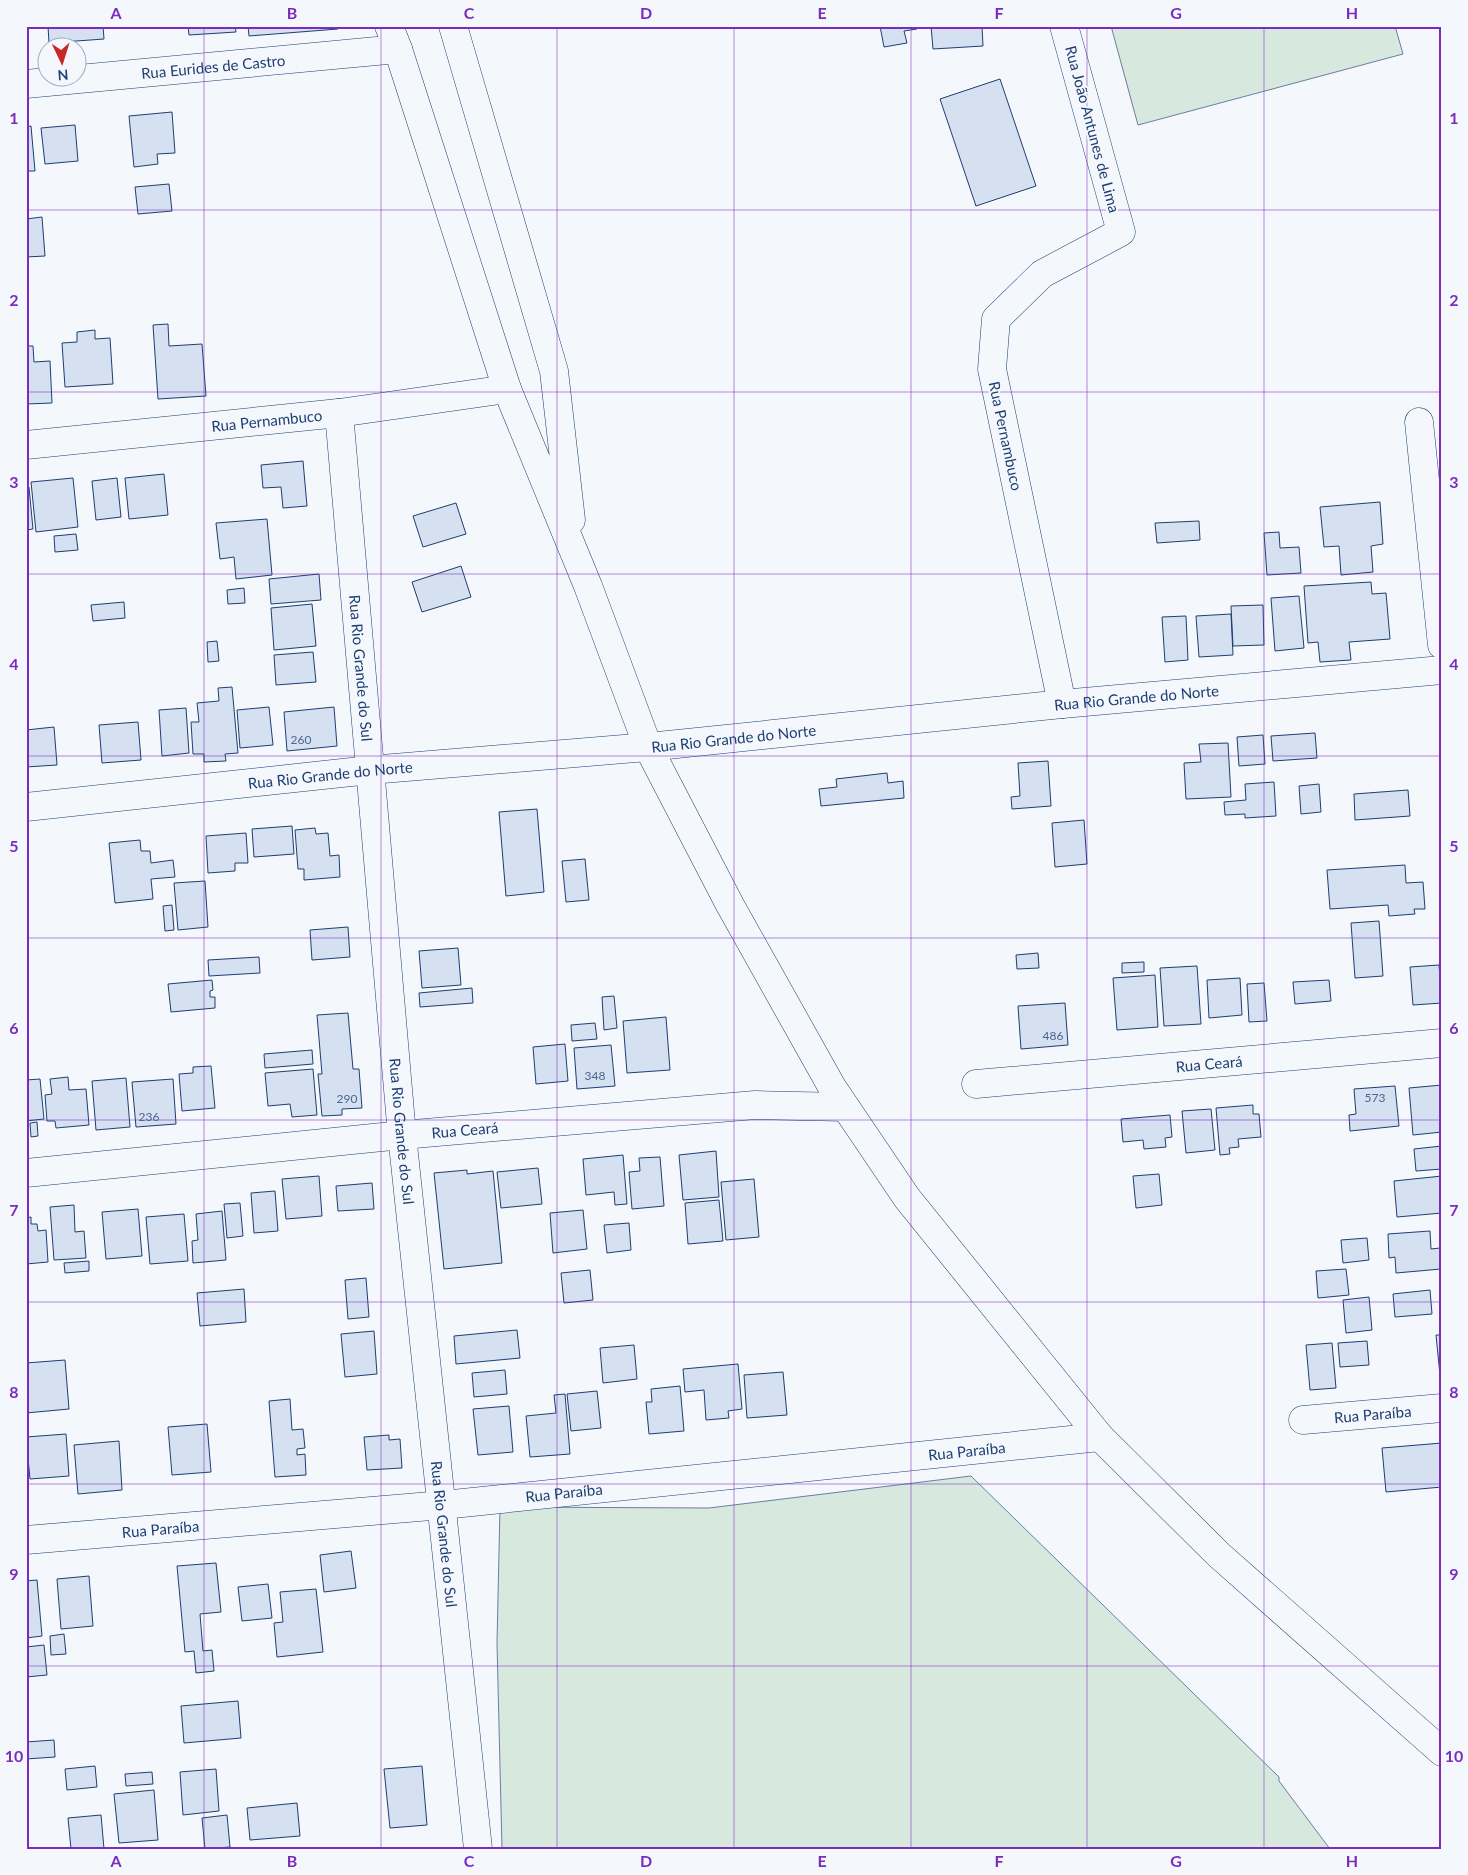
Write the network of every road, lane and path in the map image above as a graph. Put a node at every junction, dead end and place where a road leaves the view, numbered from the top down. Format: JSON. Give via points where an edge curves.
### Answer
{"nodes":[{"id":1,"x":453,"y":26,"type":"edge"},
{"id":2,"x":1064,"y":26,"type":"edge"},
{"id":3,"x":394,"y":37,"type":"edge"},
{"id":4,"x":26,"y":84,"type":"edge"},
{"id":5,"x":1121,"y":232,"type":"joint"},
{"id":6,"x":507,"y":389,"type":"junction"},
{"id":7,"x":339,"y":413,"type":"junction"},
{"id":8,"x":1420,"y":422,"type":"dead end"},
{"id":9,"x":26,"y":445,"type":"edge"},
{"id":10,"x":575,"y":553,"type":"junction"},
{"id":11,"x":1442,"y":644,"type":"edge"},
{"id":12,"x":1442,"y":670,"type":"edge"},
{"id":13,"x":1062,"y":704,"type":"junction"},
{"id":14,"x":648,"y":747,"type":"junction"},
{"id":15,"x":370,"y":770,"type":"junction"},
{"id":16,"x":26,"y":807,"type":"edge"},
{"id":17,"x":1442,"y":1043,"type":"edge"},
{"id":18,"x":976,"y":1084,"type":"dead end"},
{"id":19,"x":845,"y":1107,"type":"junction"},
{"id":20,"x":402,"y":1135,"type":"junction"},
{"id":21,"x":26,"y":1173,"type":"edge"},
{"id":22,"x":1442,"y":1408,"type":"edge"},
{"id":23,"x":1302,"y":1420,"type":"dead end"},
{"id":24,"x":1100,"y":1436,"type":"junction"},
{"id":25,"x":443,"y":1505,"type":"junction"},
{"id":26,"x":26,"y":1540,"type":"edge"},
{"id":27,"x":1442,"y":1752,"type":"edge"},
{"id":28,"x":478,"y":1849,"type":"edge"}],
"edges":[{"from":1,"to":10,"type":"street","via":[[554,371]]},
{"from":2,"to":5,"type":"street","name":"Rua João Antunes de Lima"},
{"from":3,"to":4,"type":"street","name":"Rua Eurides de Castro"},
{"from":3,"to":6,"type":"street"},
{"from":5,"to":13,"type":"street","name":"Rua Pernambuco","via":[[1042,274],[996,319],[992,369]]},
{"from":6,"to":7,"type":"street","name":"Rua Pernambuco"},
{"from":6,"to":10,"type":"street"},
{"from":7,"to":9,"type":"street","name":"Rua Pernambuco"},
{"from":7,"to":15,"type":"street","name":"Rua Rio Grande do Sul"},
{"from":8,"to":11,"type":"street"},
{"from":10,"to":14,"type":"street"},
{"from":12,"to":13,"type":"street","name":"Rua Rio Grande do Norte"},
{"from":13,"to":14,"type":"street","name":"Rua Rio Grande do Norte"},
{"from":14,"to":15,"type":"street","name":"Rua Rio Grande do Norte"},
{"from":14,"to":19,"type":"street","via":[[730,905]]},
{"from":15,"to":16,"type":"street","name":"Rua Rio Grande do Norte"},
{"from":15,"to":20,"type":"street","name":"Rua Rio Grande do Sul"},
{"from":17,"to":18,"type":"street","name":"Rua Ceará"},
{"from":19,"to":20,"type":"street","name":"Rua Ceará","via":[[754,1105]]},
{"from":19,"to":24,"type":"street","via":[[907,1198]]},
{"from":20,"to":21,"type":"street","name":"Rua Ceará"},
{"from":20,"to":25,"type":"street","name":"Rua Rio Grande do Sul"},
{"from":22,"to":23,"type":"street","name":"Rua Paraíba"},
{"from":24,"to":25,"type":"street","name":"Rua Paraíba"},
{"from":24,"to":27,"type":"street","via":[[1219,1555]]},
{"from":25,"to":26,"type":"street","name":"Rua Paraíba"},
{"from":25,"to":28,"type":"street","name":"Rua Rio Grande do Sul"}]}
